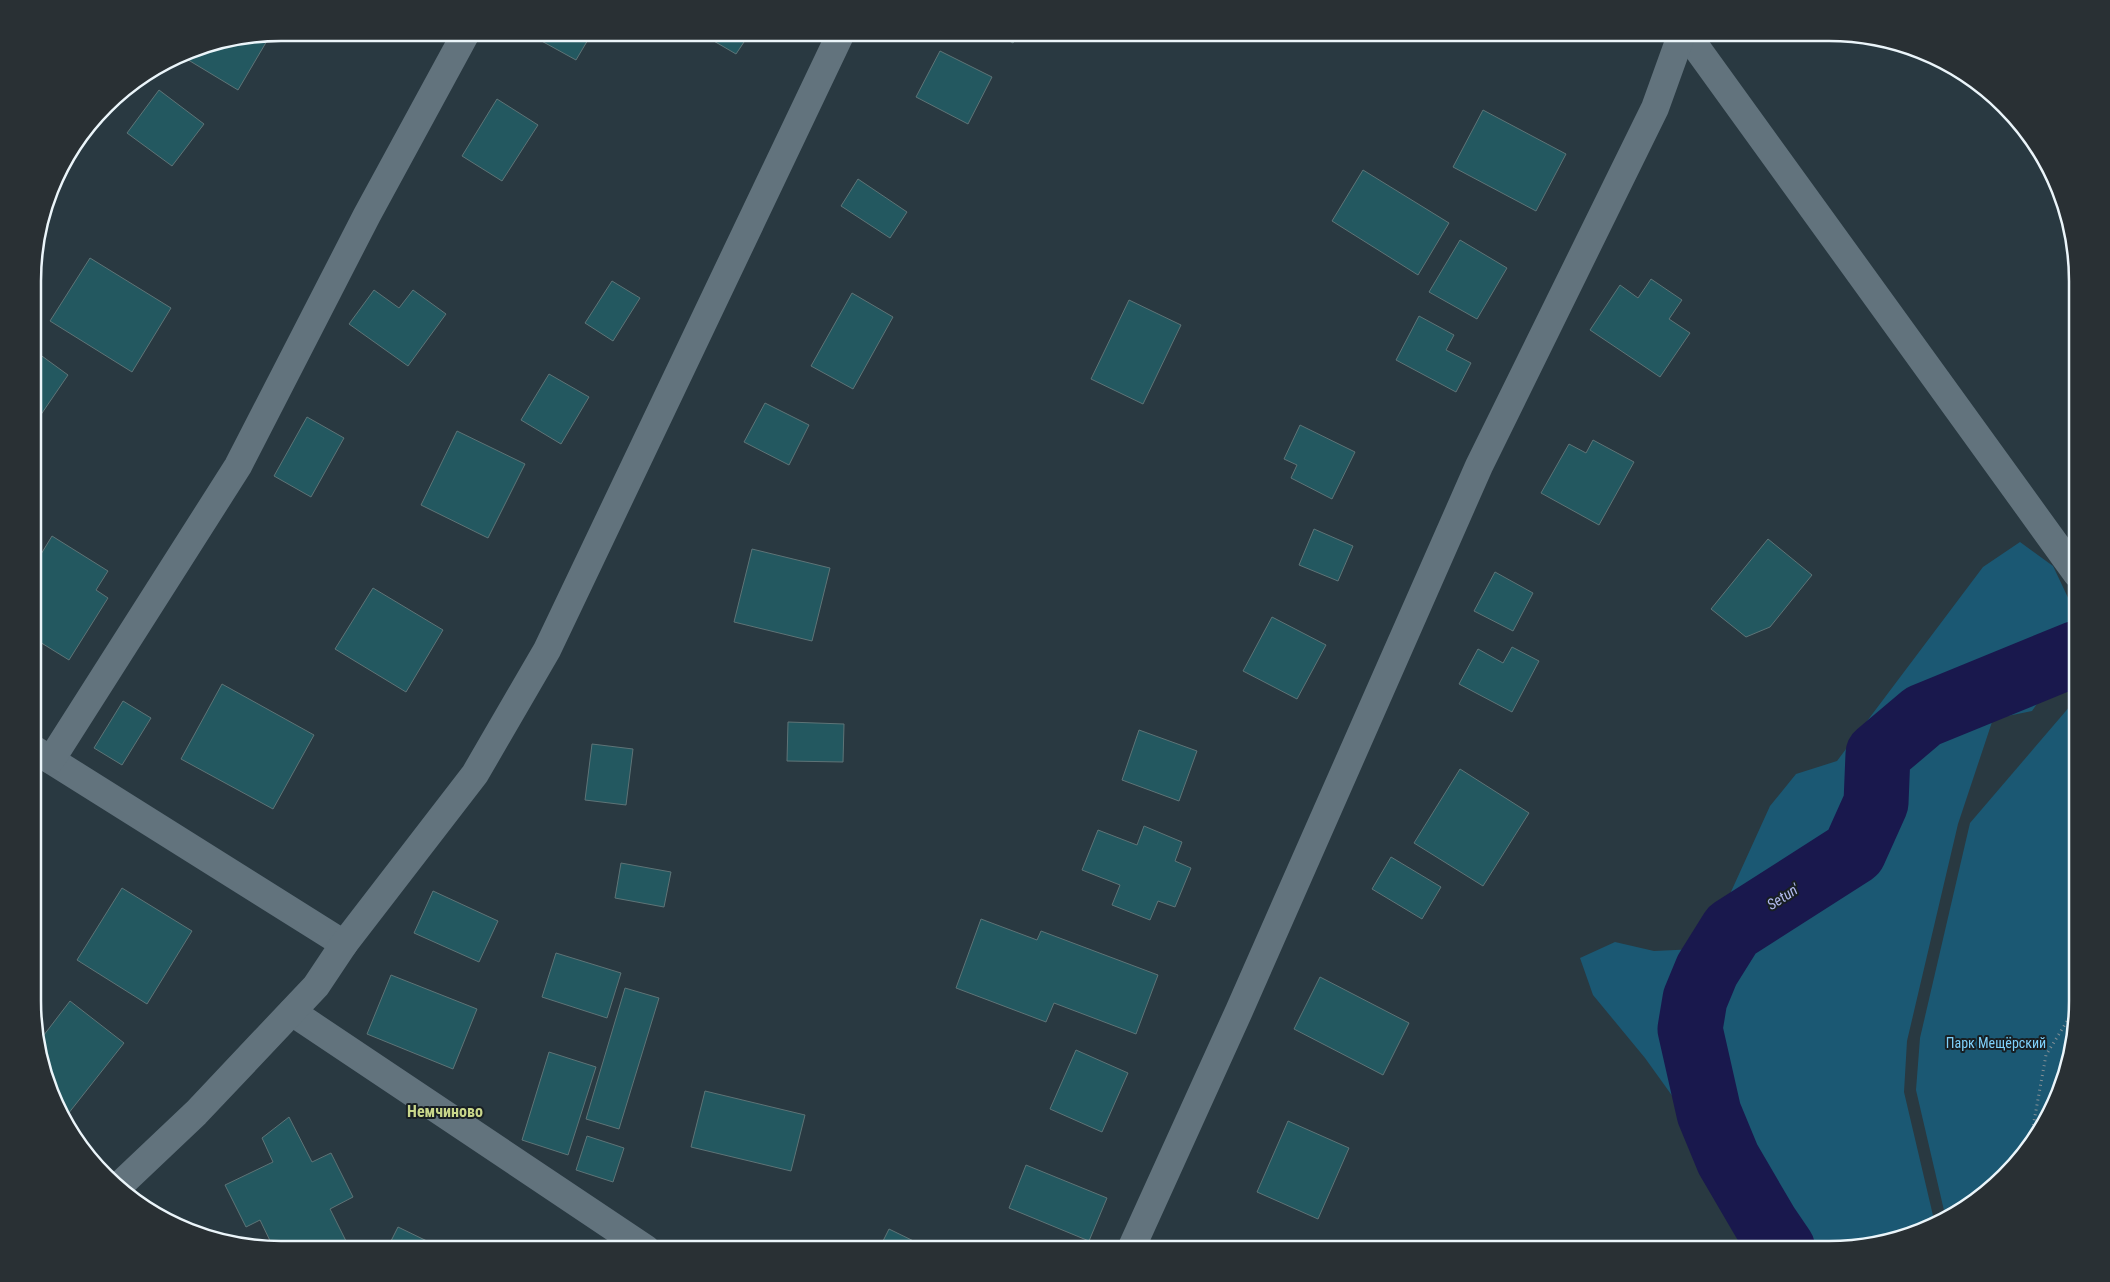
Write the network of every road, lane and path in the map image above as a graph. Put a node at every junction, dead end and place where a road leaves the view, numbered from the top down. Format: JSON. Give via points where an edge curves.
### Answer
{"nodes":[{"id":1,"x":461,"y":41,"type":"edge"},
{"id":2,"x":837,"y":41,"type":"edge"},
{"id":3,"x":1681,"y":41,"type":"edge"},
{"id":4,"x":1691,"y":41,"type":"edge"},
{"id":5,"x":2069,"y":562,"type":"edge"},
{"id":6,"x":43,"y":755,"type":"edge"},
{"id":7,"x":344,"y":944,"type":"junction"},
{"id":8,"x":292,"y":1012,"type":"junction"},
{"id":9,"x":2068,"y":1020,"type":"edge"},
{"id":10,"x":2033,"y":1127,"type":"edge"},
{"id":11,"x":124,"y":1182,"type":"edge"},
{"id":12,"x":634,"y":1241,"type":"edge"},
{"id":13,"x":1135,"y":1241,"type":"edge"}],
"edges":[{"from":1,"to":6,"type":"street","via":[[238,466]]},
{"from":2,"to":7,"type":"street","via":[[547,650],[475,774]]},
{"from":3,"to":13,"type":"street","via":[[1655,108],[1479,466]]},
{"from":4,"to":5,"type":"street"},
{"from":6,"to":7,"type":"street"},
{"from":7,"to":8,"type":"street","via":[[316,986]]},
{"from":8,"to":11,"type":"street","via":[[196,1113]]},
{"from":8,"to":12,"type":"street"},
{"from":9,"to":10,"type":"path","via":[[2046,1055]]}]}
